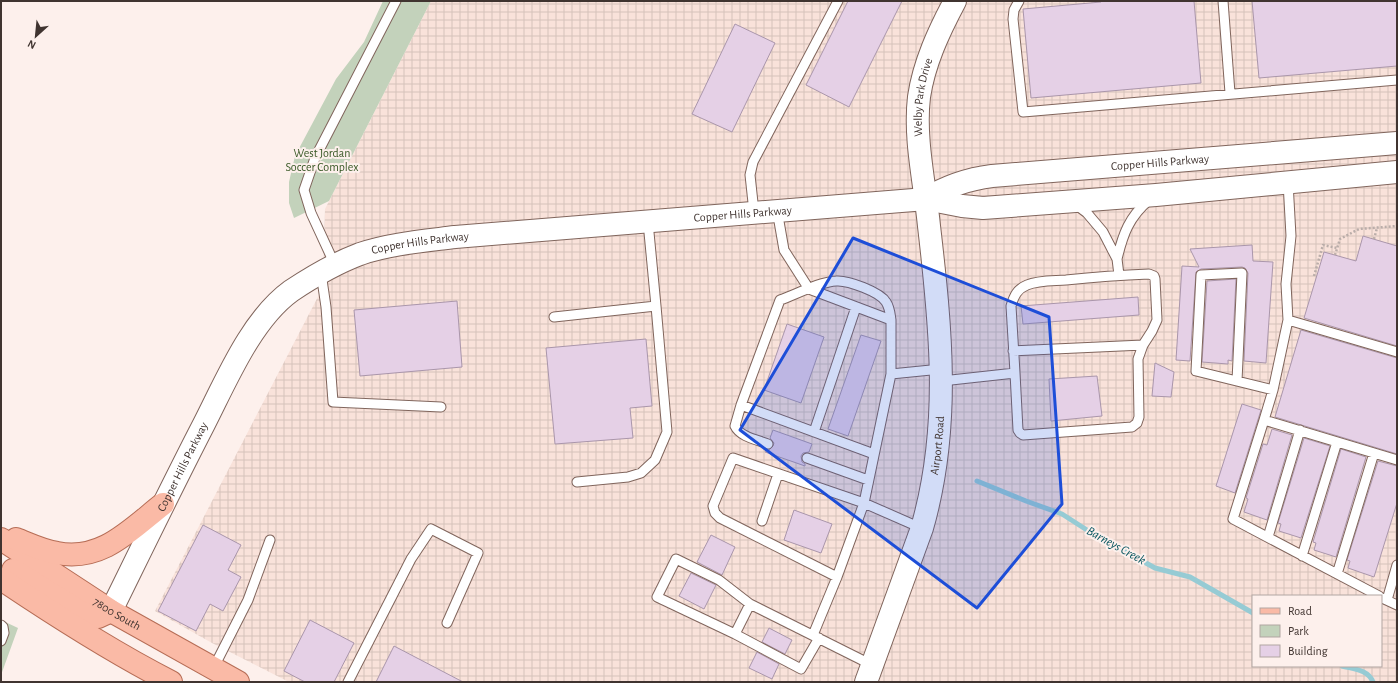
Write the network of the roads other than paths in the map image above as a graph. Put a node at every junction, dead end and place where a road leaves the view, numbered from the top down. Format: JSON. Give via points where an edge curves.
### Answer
{"nodes":[{"id":1,"x":396,"y":1,"type":"edge"},
{"id":2,"x":838,"y":1,"type":"edge"},
{"id":3,"x":955,"y":1,"type":"edge"},
{"id":4,"x":1019,"y":1,"type":"edge"},
{"id":5,"x":1223,"y":1,"type":"edge"},
{"id":6,"x":1397,"y":80,"type":"edge"},
{"id":7,"x":1230,"y":93,"type":"junction"},
{"id":8,"x":1397,"y":143,"type":"edge"},
{"id":9,"x":1397,"y":172,"type":"edge"},
{"id":10,"x":1288,"y":182,"type":"junction"},
{"id":11,"x":1156,"y":194,"type":"junction"},
{"id":12,"x":926,"y":199,"type":"junction"},
{"id":13,"x":1070,"y":201,"type":"junction"},
{"id":14,"x":777,"y":210,"type":"junction"},
{"id":15,"x":754,"y":212,"type":"junction"},
{"id":16,"x":648,"y":222,"type":"junction"},
{"id":17,"x":1117,"y":259,"type":"junction"},
{"id":18,"x":328,"y":269,"type":"junction"},
{"id":19,"x":1119,"y":275,"type":"junction"},
{"id":20,"x":809,"y":289,"type":"junction"},
{"id":21,"x":656,"y":306,"type":"junction"},
{"id":22,"x":856,"y":307,"type":"junction"},
{"id":23,"x":554,"y":317,"type":"dead end"},
{"id":24,"x":891,"y":320,"type":"junction"},
{"id":25,"x":1288,"y":320,"type":"junction"},
{"id":26,"x":1143,"y":344,"type":"junction"},
{"id":27,"x":1013,"y":351,"type":"junction"},
{"id":28,"x":1397,"y":352,"type":"edge"},
{"id":29,"x":891,"y":374,"type":"junction"},
{"id":30,"x":1015,"y":374,"type":"junction"},
{"id":31,"x":941,"y":375,"type":"junction"},
{"id":32,"x":1237,"y":381,"type":"junction"},
{"id":33,"x":1273,"y":390,"type":"junction"},
{"id":34,"x":741,"y":405,"type":"junction"},
{"id":35,"x":441,"y":407,"type":"dead end"},
{"id":36,"x":1264,"y":420,"type":"junction"},
{"id":37,"x":1300,"y":430,"type":"junction"},
{"id":38,"x":814,"y":432,"type":"junction"},
{"id":39,"x":1337,"y":442,"type":"junction"},
{"id":40,"x":768,"y":444,"type":"dead end"},
{"id":41,"x":1374,"y":453,"type":"junction"},
{"id":42,"x":874,"y":454,"type":"junction"},
{"id":43,"x":807,"y":458,"type":"dead end"},
{"id":44,"x":1397,"y":460,"type":"edge"},
{"id":45,"x":778,"y":474,"type":"junction"},
{"id":46,"x":868,"y":480,"type":"junction"},
{"id":47,"x":577,"y":482,"type":"dead end"},
{"id":48,"x":864,"y":503,"type":"junction"},
{"id":49,"x":163,"y":504,"type":"junction"},
{"id":50,"x":762,"y":521,"type":"dead end"},
{"id":51,"x":922,"y":528,"type":"junction"},
{"id":52,"x":1,"y":534,"type":"edge"},
{"id":53,"x":1268,"y":537,"type":"junction"},
{"id":54,"x":1,"y":539,"type":"edge"},
{"id":55,"x":270,"y":540,"type":"dead end"},
{"id":56,"x":1302,"y":556,"type":"junction"},
{"id":57,"x":1,"y":564,"type":"edge"},
{"id":58,"x":1397,"y":565,"type":"edge"},
{"id":59,"x":1337,"y":574,"type":"junction"},
{"id":60,"x":837,"y":577,"type":"junction"},
{"id":61,"x":1,"y":579,"type":"edge"},
{"id":62,"x":1376,"y":595,"type":"edge"},
{"id":63,"x":1382,"y":598,"type":"edge"},
{"id":64,"x":750,"y":604,"type":"junction"},
{"id":65,"x":1397,"y":605,"type":"edge"},
{"id":66,"x":111,"y":611,"type":"junction"},
{"id":67,"x":447,"y":623,"type":"dead end"},
{"id":68,"x":1,"y":625,"type":"edge"},
{"id":69,"x":735,"y":634,"type":"junction"},
{"id":70,"x":816,"y":637,"type":"junction"},
{"id":71,"x":1,"y":641,"type":"edge"},
{"id":72,"x":213,"y":669,"type":"junction"},
{"id":73,"x":869,"y":673,"type":"edge"},
{"id":74,"x":171,"y":682,"type":"edge"},
{"id":75,"x":238,"y":682,"type":"edge"},
{"id":76,"x":348,"y":682,"type":"edge"}],
"edges":[{"from":1,"to":18,"type":"lane","via":[[315,158],[304,190]]},
{"from":2,"to":15,"type":"lane","via":[[754,162],[750,175]]},
{"from":3,"to":12,"type":"main road","name":"Welby Park Drive","via":[[930,54],[919,98],[919,152]]},
{"from":4,"to":7,"type":"lane","via":[[1013,19],[1022,112]]},
{"from":5,"to":7,"type":"lane"},
{"from":6,"to":7,"type":"lane"},
{"from":8,"to":12,"type":"main road","name":"Copper Hills Parkway","via":[[992,176],[958,183]]},
{"from":9,"to":10,"type":"main road","name":"Copper Hills Parkway"},
{"from":10,"to":11,"type":"main road","name":"Copper Hills Parkway"},
{"from":10,"to":25,"type":"lane","via":[[1291,236],[1286,284]]},
{"from":11,"to":13,"type":"main road","name":"Copper Hills Parkway"},
{"from":11,"to":17,"type":"lane","via":[[1141,207],[1128,224]]},
{"from":12,"to":13,"type":"main road","name":"Copper Hills Parkway","via":[[983,208]]},
{"from":12,"to":14,"type":"main road","name":"Copper Hills Parkway"},
{"from":12,"to":31,"type":"main road","name":"Airport Road"},
{"from":13,"to":17,"type":"lane","via":[[1087,213],[1103,232]]},
{"from":14,"to":15,"type":"main road","name":"Copper Hills Parkway"},
{"from":14,"to":20,"type":"lane","via":[[784,250]]},
{"from":15,"to":16,"type":"main road","name":"Copper Hills Parkway"},
{"from":16,"to":18,"type":"main road","name":"Copper Hills Parkway","via":[[406,243],[361,254]]},
{"from":16,"to":21,"type":"lane"},
{"from":17,"to":19,"type":"lane"},
{"from":18,"to":35,"type":"lane","via":[[326,307],[333,402]]},
{"from":18,"to":49,"type":"main road","name":"Copper Hills Parkway","via":[[290,292],[265,316],[224,385]]},
{"from":19,"to":26,"type":"lane","via":[[1154,276],[1157,320]]},
{"from":19,"to":27,"type":"lane","via":[[1042,282],[1028,284],[1020,289],[1014,296],[1011,306]]},
{"from":20,"to":22,"type":"lane"},
{"from":20,"to":24,"type":"lane","via":[[844,281],[871,291],[886,301]]},
{"from":20,"to":34,"type":"lane","via":[[780,300]]},
{"from":21,"to":23,"type":"lane"},
{"from":21,"to":47,"type":"lane","via":[[667,432],[658,453],[641,473],[628,477]]},
{"from":22,"to":24,"type":"lane"},
{"from":22,"to":38,"type":"lane"},
{"from":24,"to":29,"type":"lane"},
{"from":25,"to":28,"type":"lane"},
{"from":25,"to":33,"type":"lane"},
{"from":26,"to":27,"type":"lane"},
{"from":26,"to":30,"type":"lane","via":[[1138,359],[1140,417],[1132,427],[1023,435],[1018,430]]},
{"from":27,"to":30,"type":"lane"},
{"from":29,"to":31,"type":"lane"},
{"from":29,"to":42,"type":"lane"},
{"from":30,"to":31,"type":"lane"},
{"from":31,"to":51,"type":"main road","name":"Airport Road","via":[[937,458]]},
{"from":32,"to":32,"type":"lane","via":[[1196,372],[1201,275],[1242,273]]},
{"from":32,"to":33,"type":"lane"},
{"from":33,"to":36,"type":"lane"},
{"from":34,"to":38,"type":"lane"},
{"from":34,"to":40,"type":"lane","via":[[736,420],[737,429]]},
{"from":36,"to":37,"type":"lane"},
{"from":36,"to":53,"type":"lane","via":[[1233,519]]},
{"from":37,"to":39,"type":"lane"},
{"from":37,"to":53,"type":"lane"},
{"from":38,"to":42,"type":"lane"},
{"from":39,"to":41,"type":"lane"},
{"from":39,"to":56,"type":"lane"},
{"from":41,"to":44,"type":"lane"},
{"from":41,"to":59,"type":"lane"},
{"from":42,"to":46,"type":"lane"},
{"from":43,"to":46,"type":"lane"},
{"from":45,"to":48,"type":"lane"},
{"from":45,"to":50,"type":"lane"},
{"from":45,"to":60,"type":"lane","via":[[733,458],[713,506],[715,513],[720,518]]},
{"from":46,"to":48,"type":"lane"},
{"from":48,"to":51,"type":"lane"},
{"from":48,"to":60,"type":"lane"},
{"from":49,"to":52,"type":"main road","via":[[114,543],[89,553],[57,553]]},
{"from":49,"to":66,"type":"main road","name":"Copper Hills Parkway"},
{"from":51,"to":73,"type":"main road","name":"Airport Road"},
{"from":53,"to":56,"type":"lane"},
{"from":54,"to":66,"type":"main road","name":"7800 South"},
{"from":55,"to":72,"type":"lane","via":[[248,600]]},
{"from":56,"to":59,"type":"lane"},
{"from":57,"to":66,"type":"main road","via":[[84,614],[98,617]]},
{"from":58,"to":63,"type":"lane"},
{"from":59,"to":62,"type":"lane"},
{"from":60,"to":70,"type":"lane"},
{"from":61,"to":74,"type":"main road","via":[[129,661]]},
{"from":63,"to":65,"type":"lane"},
{"from":64,"to":69,"type":"lane"},
{"from":64,"to":69,"type":"lane","via":[[719,580],[676,559],[657,597]]},
{"from":64,"to":70,"type":"lane"},
{"from":66,"to":72,"type":"main road","name":"7800 South"},
{"from":67,"to":76,"type":"lane","via":[[478,553],[432,529],[411,559]]},
{"from":68,"to":71,"type":"lane","via":[[4,627]]},
{"from":69,"to":70,"type":"lane","via":[[801,669]]},
{"from":70,"to":73,"type":"lane"},
{"from":72,"to":75,"type":"main road","name":"7800 South"}]}
